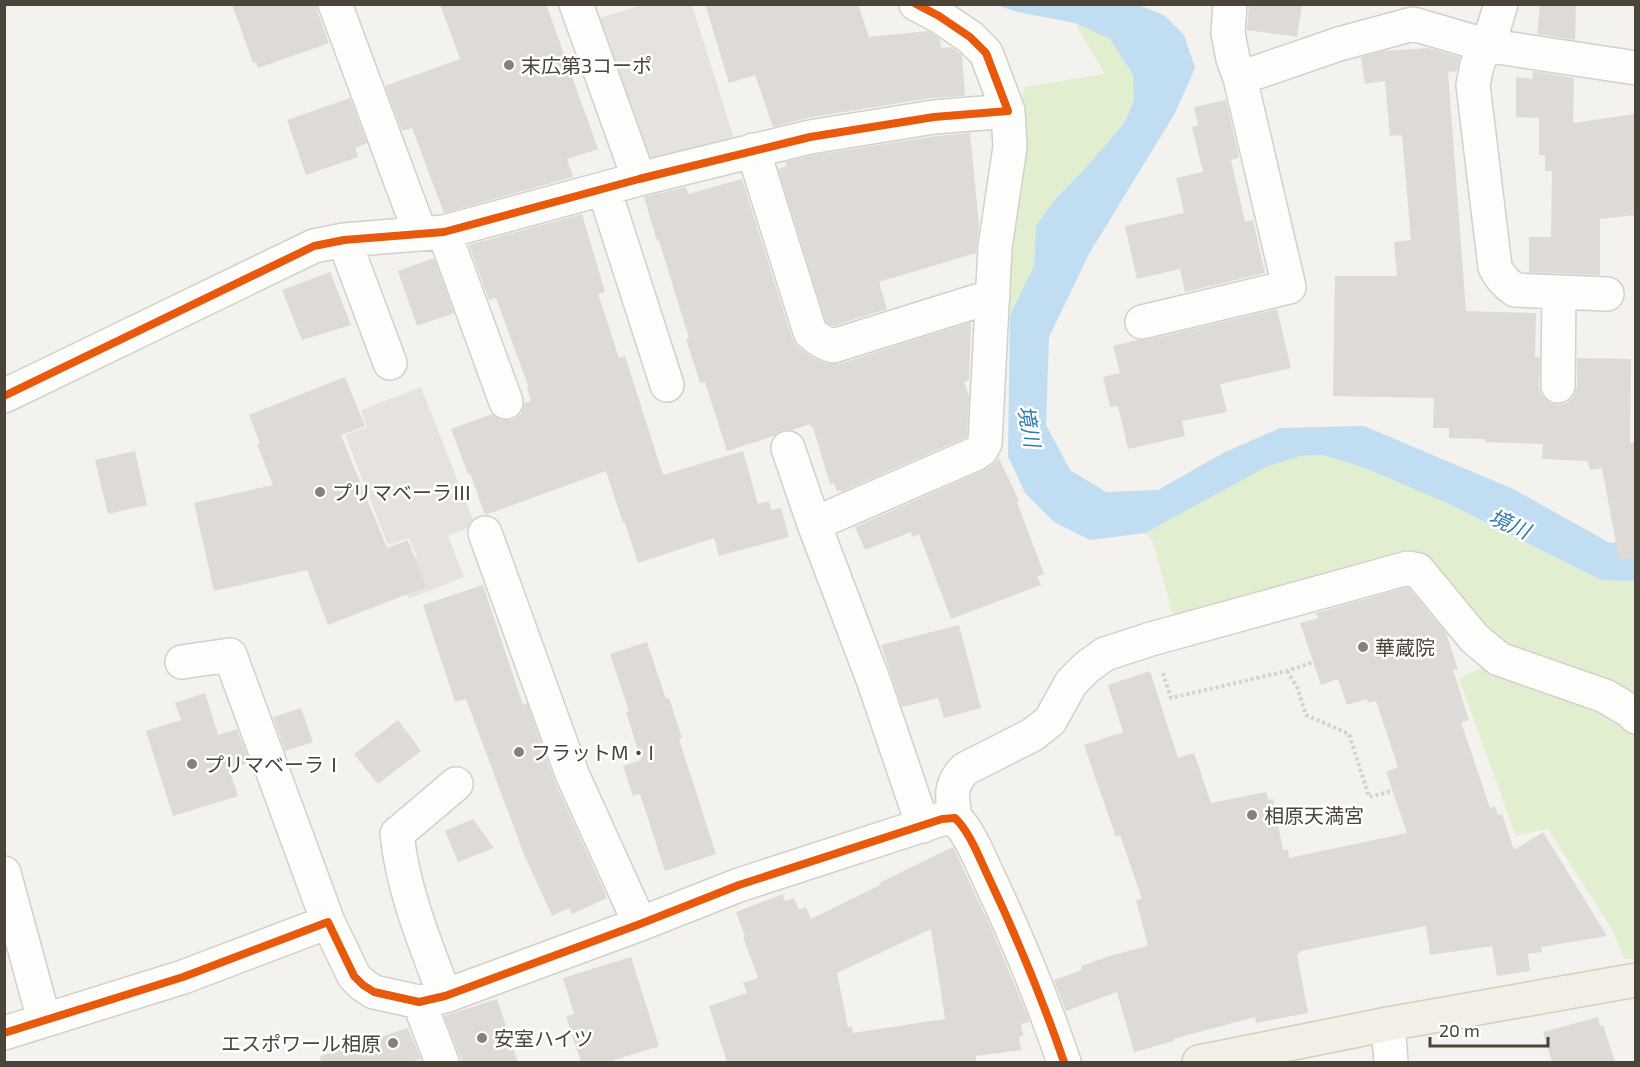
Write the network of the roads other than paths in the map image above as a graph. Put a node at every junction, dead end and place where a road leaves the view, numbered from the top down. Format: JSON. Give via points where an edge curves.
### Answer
{"nodes":[{"id":1,"x":335,"y":4,"type":"edge"},
{"id":2,"x":576,"y":4,"type":"edge"},
{"id":3,"x":916,"y":4,"type":"edge"},
{"id":4,"x":1230,"y":4,"type":"edge"},
{"id":5,"x":1501,"y":4,"type":"edge"},
{"id":6,"x":1413,"y":14,"type":"edge"},
{"id":7,"x":1485,"y":45,"type":"junction"},
{"id":8,"x":1635,"y":68,"type":"edge"},
{"id":9,"x":1240,"y":78,"type":"junction"},
{"id":10,"x":1008,"y":111,"type":"junction"},
{"id":11,"x":753,"y":150,"type":"junction"},
{"id":12,"x":639,"y":179,"type":"junction"},
{"id":13,"x":604,"y":189,"type":"junction"},
{"id":14,"x":432,"y":233,"type":"junction"},
{"id":15,"x":344,"y":240,"type":"junction"},
{"id":16,"x":1559,"y":292,"type":"junction"},
{"id":17,"x":1607,"y":294,"type":"dead end"},
{"id":18,"x":993,"y":296,"type":"junction"},
{"id":19,"x":1142,"y":322,"type":"dead end"},
{"id":20,"x":390,"y":363,"type":"dead end"},
{"id":21,"x":667,"y":385,"type":"dead end"},
{"id":22,"x":1558,"y":386,"type":"dead end"},
{"id":23,"x":4,"y":396,"type":"edge"},
{"id":24,"x":506,"y":402,"type":"dead end"},
{"id":25,"x":788,"y":448,"type":"dead end"},
{"id":26,"x":814,"y":524,"type":"junction"},
{"id":27,"x":485,"y":533,"type":"dead end"},
{"id":28,"x":182,"y":662,"type":"dead end"},
{"id":29,"x":1635,"y":717,"type":"edge"},
{"id":30,"x":456,"y":784,"type":"dead end"},
{"id":31,"x":956,"y":818,"type":"junction"},
{"id":32,"x":923,"y":826,"type":"junction"},
{"id":33,"x":4,"y":873,"type":"edge"},
{"id":34,"x":328,"y":922,"type":"junction"},
{"id":35,"x":640,"y":924,"type":"junction"},
{"id":36,"x":1635,"y":980,"type":"edge"},
{"id":37,"x":432,"y":999,"type":"junction"},
{"id":38,"x":44,"y":1020,"type":"junction"},
{"id":39,"x":1388,"y":1024,"type":"junction"},
{"id":40,"x":4,"y":1033,"type":"edge"},
{"id":41,"x":442,"y":1062,"type":"edge"},
{"id":42,"x":1064,"y":1062,"type":"edge"},
{"id":43,"x":1199,"y":1062,"type":"edge"},
{"id":44,"x":1391,"y":1062,"type":"edge"}],
"edges":[{"from":1,"to":14,"type":"street"},
{"from":2,"to":12,"type":"street"},
{"from":3,"to":10,"type":"street","via":[[970,36],[986,53]]},
{"from":4,"to":9,"type":"street","via":[[1228,33]]},
{"from":5,"to":7,"type":"street"},
{"from":6,"to":7,"type":"street"},
{"from":6,"to":9,"type":"street"},
{"from":7,"to":8,"type":"street"},
{"from":7,"to":16,"type":"street","via":[[1473,85],[1495,267],[1515,290]]},
{"from":9,"to":19,"type":"street","via":[[1288,287]]},
{"from":10,"to":11,"type":"street","via":[[810,136]]},
{"from":10,"to":18,"type":"street","via":[[1010,147],[995,246]]},
{"from":11,"to":12,"type":"street"},
{"from":11,"to":18,"type":"street","via":[[810,332],[824,344],[833,346]]},
{"from":12,"to":13,"type":"street"},
{"from":13,"to":14,"type":"street"},
{"from":13,"to":21,"type":"street"},
{"from":14,"to":15,"type":"street"},
{"from":14,"to":24,"type":"street"},
{"from":15,"to":20,"type":"street"},
{"from":15,"to":23,"type":"street","via":[[314,246]]},
{"from":16,"to":17,"type":"street"},
{"from":16,"to":22,"type":"street"},
{"from":18,"to":26,"type":"street","via":[[985,443],[981,450]]},
{"from":25,"to":26,"type":"street"},
{"from":26,"to":32,"type":"street"},
{"from":27,"to":35,"type":"street","via":[[572,774]]},
{"from":28,"to":34,"type":"street","via":[[230,655]]},
{"from":29,"to":31,"type":"street","via":[[1605,696],[1499,659],[1474,638],[1418,570],[1408,568],[1105,654],[1071,683],[1050,720],[1032,735],[965,769],[953,788]]},
{"from":30,"to":37,"type":"street","via":[[397,834]]},
{"from":31,"to":32,"type":"street"},
{"from":31,"to":42,"type":"street","via":[[997,895]]},
{"from":32,"to":35,"type":"street","via":[[740,885]]},
{"from":33,"to":38,"type":"street"},
{"from":34,"to":37,"type":"street","via":[[354,976],[363,985],[374,992]]},
{"from":34,"to":38,"type":"street","via":[[183,977]]},
{"from":35,"to":37,"type":"street"},
{"from":36,"to":39,"type":"main road"},
{"from":37,"to":41,"type":"street"},
{"from":38,"to":40,"type":"street"},
{"from":39,"to":43,"type":"main road"},
{"from":39,"to":44,"type":"street"}]}
